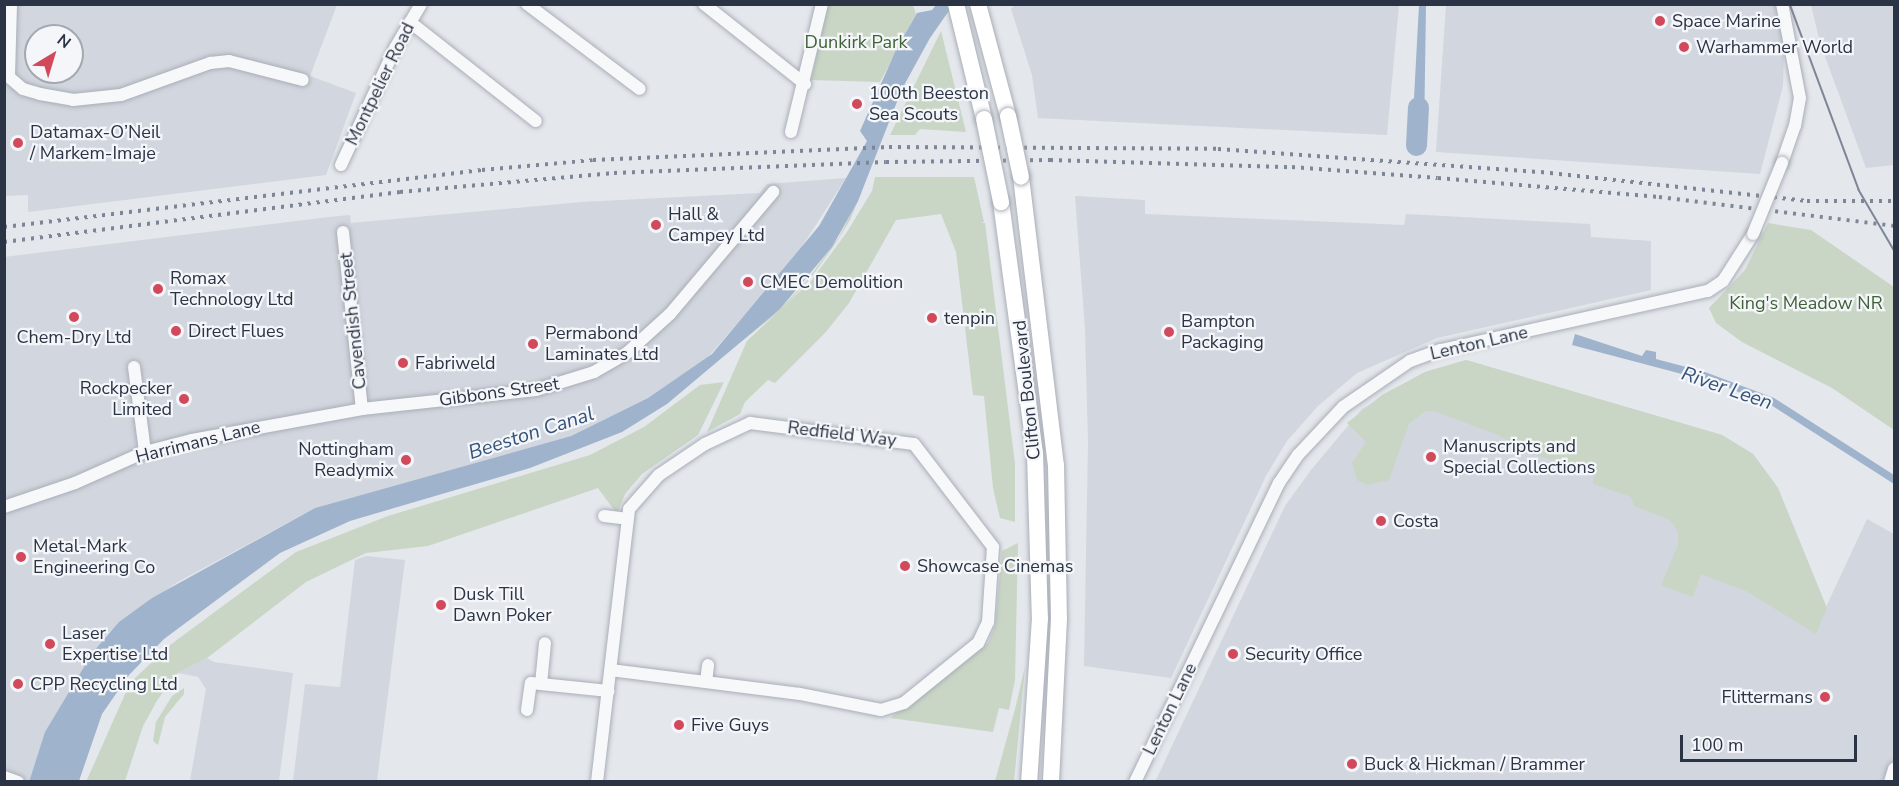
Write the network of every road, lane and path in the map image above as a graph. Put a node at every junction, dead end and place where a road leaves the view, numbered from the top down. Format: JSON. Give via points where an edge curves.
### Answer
{"nodes":[{"id":1,"x":11,"y":4,"type":"edge"},
{"id":2,"x":421,"y":4,"type":"edge"},
{"id":3,"x":527,"y":4,"type":"edge"},
{"id":4,"x":704,"y":4,"type":"edge"},
{"id":5,"x":822,"y":4,"type":"edge"},
{"id":6,"x":956,"y":4,"type":"edge"},
{"id":7,"x":978,"y":4,"type":"edge"},
{"id":8,"x":1782,"y":4,"type":"edge"},
{"id":9,"x":410,"y":22,"type":"junction"},
{"id":10,"x":303,"y":80,"type":"dead end"},
{"id":11,"x":805,"y":84,"type":"junction"},
{"id":12,"x":640,"y":89,"type":"dead end"},
{"id":13,"x":536,"y":121,"type":"dead end"},
{"id":14,"x":791,"y":132,"type":"dead end"},
{"id":15,"x":341,"y":165,"type":"dead end"},
{"id":16,"x":773,"y":192,"type":"dead end"},
{"id":17,"x":343,"y":232,"type":"dead end"},
{"id":18,"x":135,"y":367,"type":"dead end"},
{"id":19,"x":362,"y":409,"type":"junction"},
{"id":20,"x":145,"y":452,"type":"junction"},
{"id":21,"x":4,"y":507,"type":"edge"},
{"id":22,"x":604,"y":516,"type":"dead end"},
{"id":23,"x":628,"y":519,"type":"junction"},
{"id":24,"x":545,"y":643,"type":"dead end"},
{"id":25,"x":708,"y":665,"type":"dead end"},
{"id":26,"x":611,"y":670,"type":"junction"},
{"id":27,"x":706,"y":682,"type":"junction"},
{"id":28,"x":541,"y":684,"type":"junction"},
{"id":29,"x":609,"y":692,"type":"junction"},
{"id":30,"x":527,"y":710,"type":"dead end"},
{"id":31,"x":1894,"y":769,"type":"edge"},
{"id":32,"x":4,"y":777,"type":"edge"},
{"id":33,"x":1029,"y":781,"type":"edge"},
{"id":34,"x":18,"y":782,"type":"edge"},
{"id":35,"x":597,"y":782,"type":"edge"},
{"id":36,"x":1051,"y":782,"type":"edge"},
{"id":37,"x":1135,"y":782,"type":"edge"},
{"id":38,"x":1890,"y":782,"type":"edge"}],
"edges":[{"from":1,"to":10,"type":"street","via":[[13,28],[8,66],[12,81],[40,94],[91,100],[121,95],[210,63],[229,61]]},
{"from":2,"to":9,"type":"street","name":"Montpelier Road"},
{"from":3,"to":12,"type":"street"},
{"from":4,"to":11,"type":"street"},
{"from":5,"to":11,"type":"street"},
{"from":6,"to":33,"type":"highway","name":"Clifton Boulevard","bridge":true,"via":[[1001,202],[1035,454],[1040,618]]},
{"from":7,"to":36,"type":"highway","name":"Clifton Boulevard","bridge":true,"via":[[1026,200],[1056,465],[1059,618]]},
{"from":8,"to":37,"type":"street","name":"Lenton Lane","bridge":true,"via":[[1800,98],[1795,126],[1753,234],[1724,280],[1708,291],[1441,350],[1410,361],[1343,406],[1298,455],[1280,483]]},
{"from":9,"to":13,"type":"street"},
{"from":9,"to":15,"type":"street","name":"Montpelier Road"},
{"from":11,"to":14,"type":"street"},
{"from":16,"to":19,"type":"street","name":"Gibbons Street","via":[[670,314],[627,352],[594,372],[536,390]]},
{"from":17,"to":19,"type":"street","name":"Cavendish Street"},
{"from":18,"to":20,"type":"street"},
{"from":19,"to":20,"type":"street","name":"Harrimans Lane","via":[[249,428]]},
{"from":20,"to":21,"type":"street","name":"Harrimans Lane","via":[[75,483]]},
{"from":22,"to":23,"type":"street"},
{"from":23,"to":26,"type":"street","name":"Redfield Way"},
{"from":23,"to":27,"type":"street","name":"Redfield Way","via":[[629,509],[659,475],[705,444],[750,423],[914,444],[993,547],[988,622],[978,643],[904,703],[881,710],[800,694]]},
{"from":24,"to":28,"type":"street"},
{"from":25,"to":27,"type":"street"},
{"from":26,"to":27,"type":"street","name":"Redfield Way"},
{"from":26,"to":29,"type":"street","name":"Redfield Way"},
{"from":28,"to":29,"type":"street"},
{"from":28,"to":30,"type":"street","via":[[531,682]]},
{"from":29,"to":35,"type":"street","name":"Redfield Way"},
{"from":31,"to":38,"type":"street"},
{"from":32,"to":34,"type":"street"}]}
